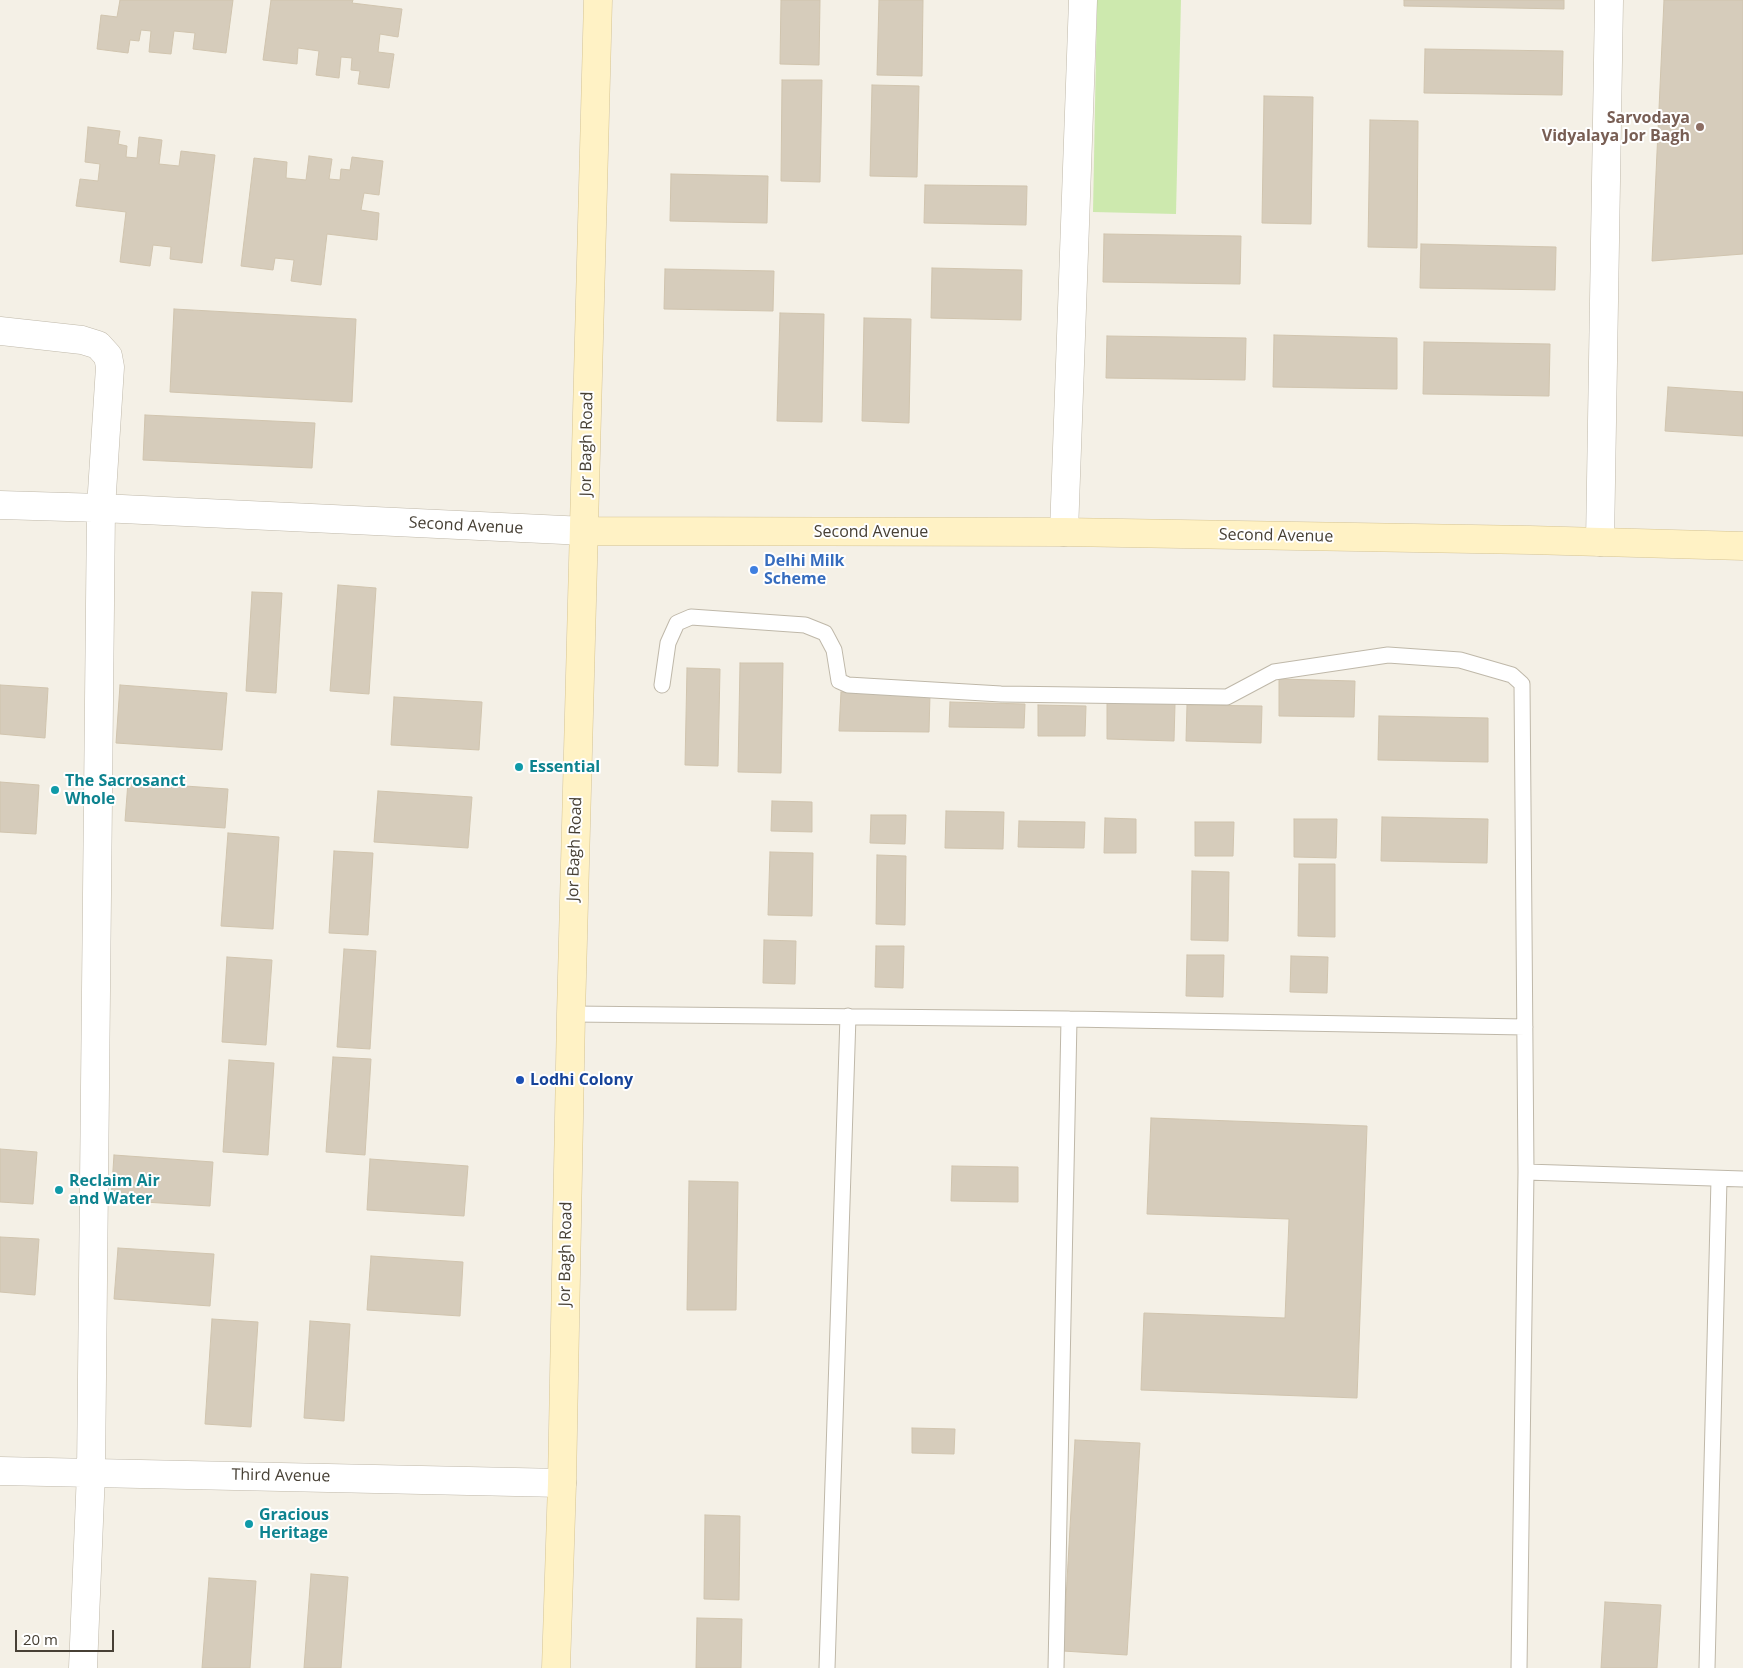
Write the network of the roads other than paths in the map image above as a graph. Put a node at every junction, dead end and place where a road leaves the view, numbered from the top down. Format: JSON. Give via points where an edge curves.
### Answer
{"nodes":[{"id":1,"x":598,"y":0,"type":"edge"},
{"id":2,"x":1083,"y":0,"type":"edge"},
{"id":3,"x":1608,"y":0,"type":"edge"},
{"id":4,"x":0,"y":331,"type":"edge"},
{"id":5,"x":0,"y":505,"type":"edge"},
{"id":6,"x":101,"y":508,"type":"junction"},
{"id":7,"x":585,"y":531,"type":"junction"},
{"id":8,"x":1064,"y":532,"type":"junction"},
{"id":9,"x":1600,"y":542,"type":"junction"},
{"id":10,"x":1743,"y":546,"type":"edge"},
{"id":11,"x":662,"y":685,"type":"dead end"},
{"id":12,"x":570,"y":1014,"type":"junction"},
{"id":13,"x":848,"y":1016,"type":"junction"},
{"id":14,"x":1069,"y":1019,"type":"junction"},
{"id":15,"x":1525,"y":1027,"type":"junction"},
{"id":16,"x":1526,"y":1172,"type":"junction"},
{"id":17,"x":1719,"y":1178,"type":"junction"},
{"id":18,"x":1743,"y":1179,"type":"edge"},
{"id":19,"x":0,"y":1471,"type":"edge"},
{"id":20,"x":91,"y":1472,"type":"junction"},
{"id":21,"x":562,"y":1483,"type":"junction"},
{"id":22,"x":83,"y":1668,"type":"edge"},
{"id":23,"x":556,"y":1668,"type":"edge"},
{"id":24,"x":827,"y":1668,"type":"edge"},
{"id":25,"x":1056,"y":1668,"type":"edge"},
{"id":26,"x":1519,"y":1668,"type":"edge"},
{"id":27,"x":1707,"y":1668,"type":"edge"}],
"edges":[{"from":1,"to":7,"type":"street","name":"Jor Bagh Road"},
{"from":2,"to":8,"type":"street"},
{"from":3,"to":9,"type":"street"},
{"from":4,"to":6,"type":"street","via":[[82,340],[98,345],[108,356],[110,367]]},
{"from":5,"to":6,"type":"street","name":"Second Avenue"},
{"from":6,"to":7,"type":"street","name":"Second Avenue"},
{"from":6,"to":20,"type":"street"},
{"from":7,"to":8,"type":"street","name":"Second Avenue"},
{"from":7,"to":12,"type":"street","name":"Jor Bagh Road"},
{"from":8,"to":9,"type":"street","name":"Second Avenue"},
{"from":9,"to":10,"type":"street","name":"Second Avenue"},
{"from":11,"to":15,"type":"lane","via":[[668,643],[677,623],[691,617],[805,624],[825,633],[834,650],[839,681],[848,686],[1001,694],[1227,697],[1274,672],[1388,655],[1460,660],[1512,675],[1522,684]]},
{"from":12,"to":13,"type":"lane"},
{"from":12,"to":21,"type":"street","name":"Jor Bagh Road"},
{"from":13,"to":14,"type":"lane"},
{"from":13,"to":24,"type":"lane"},
{"from":14,"to":15,"type":"lane"},
{"from":14,"to":25,"type":"lane"},
{"from":15,"to":16,"type":"lane"},
{"from":16,"to":17,"type":"lane"},
{"from":16,"to":26,"type":"lane"},
{"from":17,"to":18,"type":"lane"},
{"from":17,"to":27,"type":"lane"},
{"from":19,"to":20,"type":"street","name":"Third Avenue"},
{"from":20,"to":21,"type":"street","name":"Third Avenue"},
{"from":20,"to":22,"type":"street"},
{"from":21,"to":23,"type":"street","name":"Jor Bagh Road"}]}
